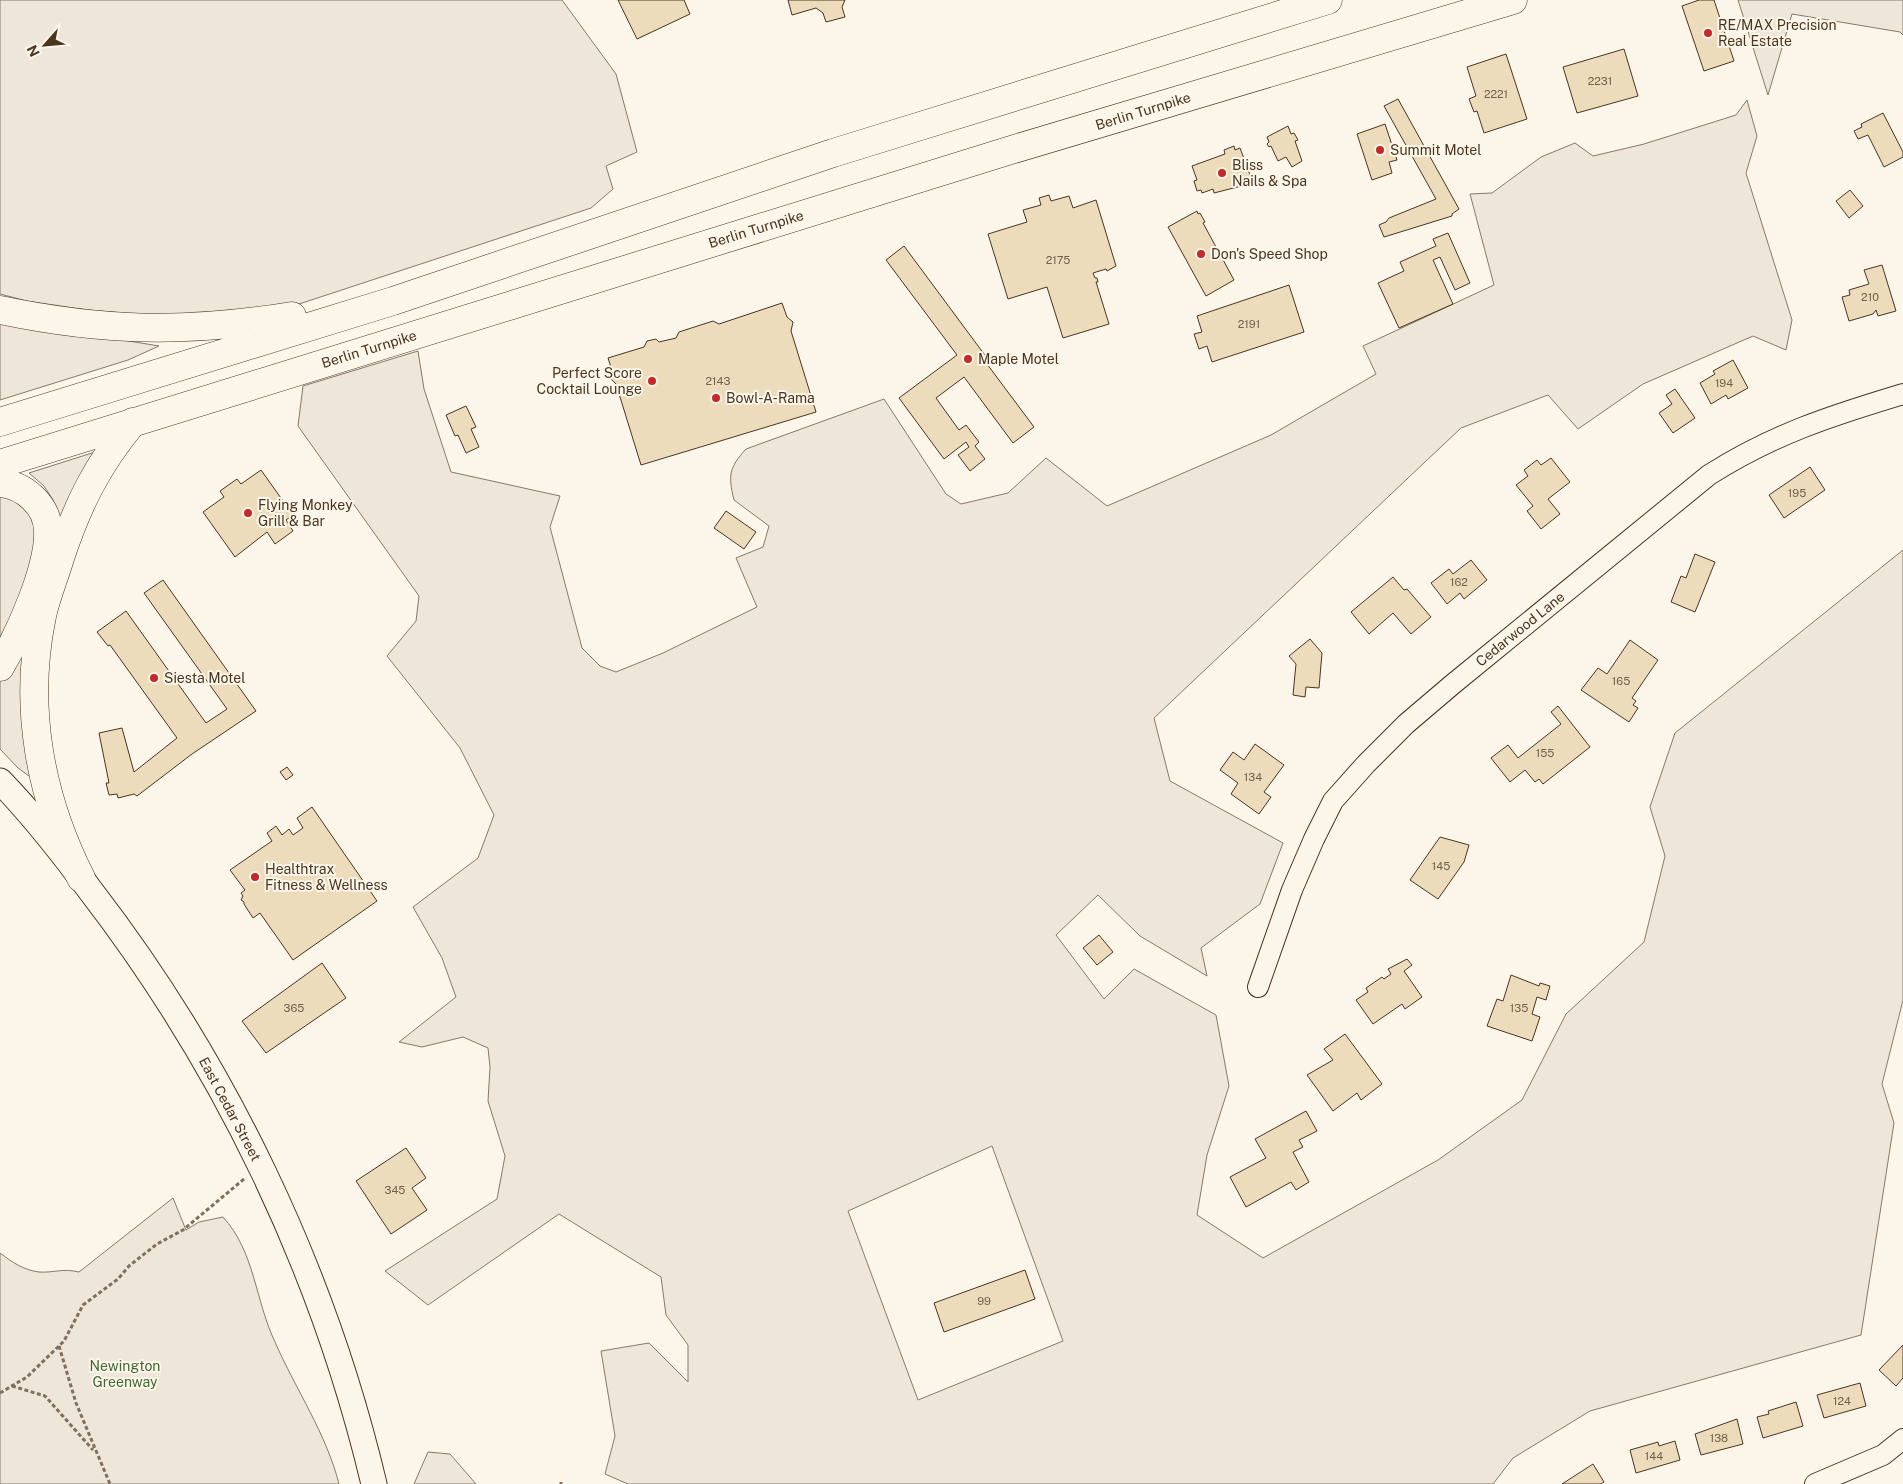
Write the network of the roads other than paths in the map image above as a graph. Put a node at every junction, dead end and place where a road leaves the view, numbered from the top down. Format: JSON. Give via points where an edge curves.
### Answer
{"nodes":[{"id":1,"x":1328,"y":0,"type":"edge"},
{"id":2,"x":1513,"y":0,"type":"edge"},
{"id":3,"x":393,"y":301,"type":"junction"},
{"id":4,"x":0,"y":310,"type":"edge"},
{"id":5,"x":1903,"y":394,"type":"edge"},
{"id":6,"x":0,"y":422,"type":"edge"},
{"id":7,"x":133,"y":422,"type":"junction"},
{"id":8,"x":0,"y":464,"type":"edge"},
{"id":9,"x":0,"y":483,"type":"edge"},
{"id":10,"x":49,"y":570,"type":"junction"},
{"id":11,"x":0,"y":668,"type":"edge"},
{"id":12,"x":0,"y":781,"type":"edge"},
{"id":13,"x":81,"y":878,"type":"junction"},
{"id":14,"x":1258,"y":987,"type":"dead end"},
{"id":15,"x":1903,"y":1439,"type":"edge"},
{"id":16,"x":374,"y":1484,"type":"edge"},
{"id":17,"x":1816,"y":1484,"type":"edge"}],
"edges":[{"from":1,"to":3,"type":"highway","via":[[833,153]]},
{"from":2,"to":7,"type":"highway","name":"Berlin Turnpike","via":[[1011,150]]},
{"from":3,"to":4,"type":"highway","via":[[253,323],[186,329],[98,326]]},
{"from":3,"to":6,"type":"highway"},
{"from":5,"to":14,"type":"street","name":"Cedarwood Lane","via":[[1789,432],[1744,453],[1710,475],[1406,724],[1333,801],[1292,890]]},
{"from":7,"to":8,"type":"highway","name":"Berlin Turnpike"},
{"from":7,"to":10,"type":"highway","via":[[94,476]]},
{"from":9,"to":10,"type":"highway","via":[[29,494],[45,516]]},
{"from":10,"to":11,"type":"highway"},
{"from":10,"to":13,"type":"highway","via":[[37,640],[35,721],[48,800]]},
{"from":12,"to":13,"type":"main road","name":"East Cedar Street"},
{"from":13,"to":16,"type":"main road","name":"East Cedar Street","via":[[148,968],[184,1025],[216,1078],[261,1167],[337,1352]]},
{"from":15,"to":17,"type":"street","via":[[1883,1455]]}]}
